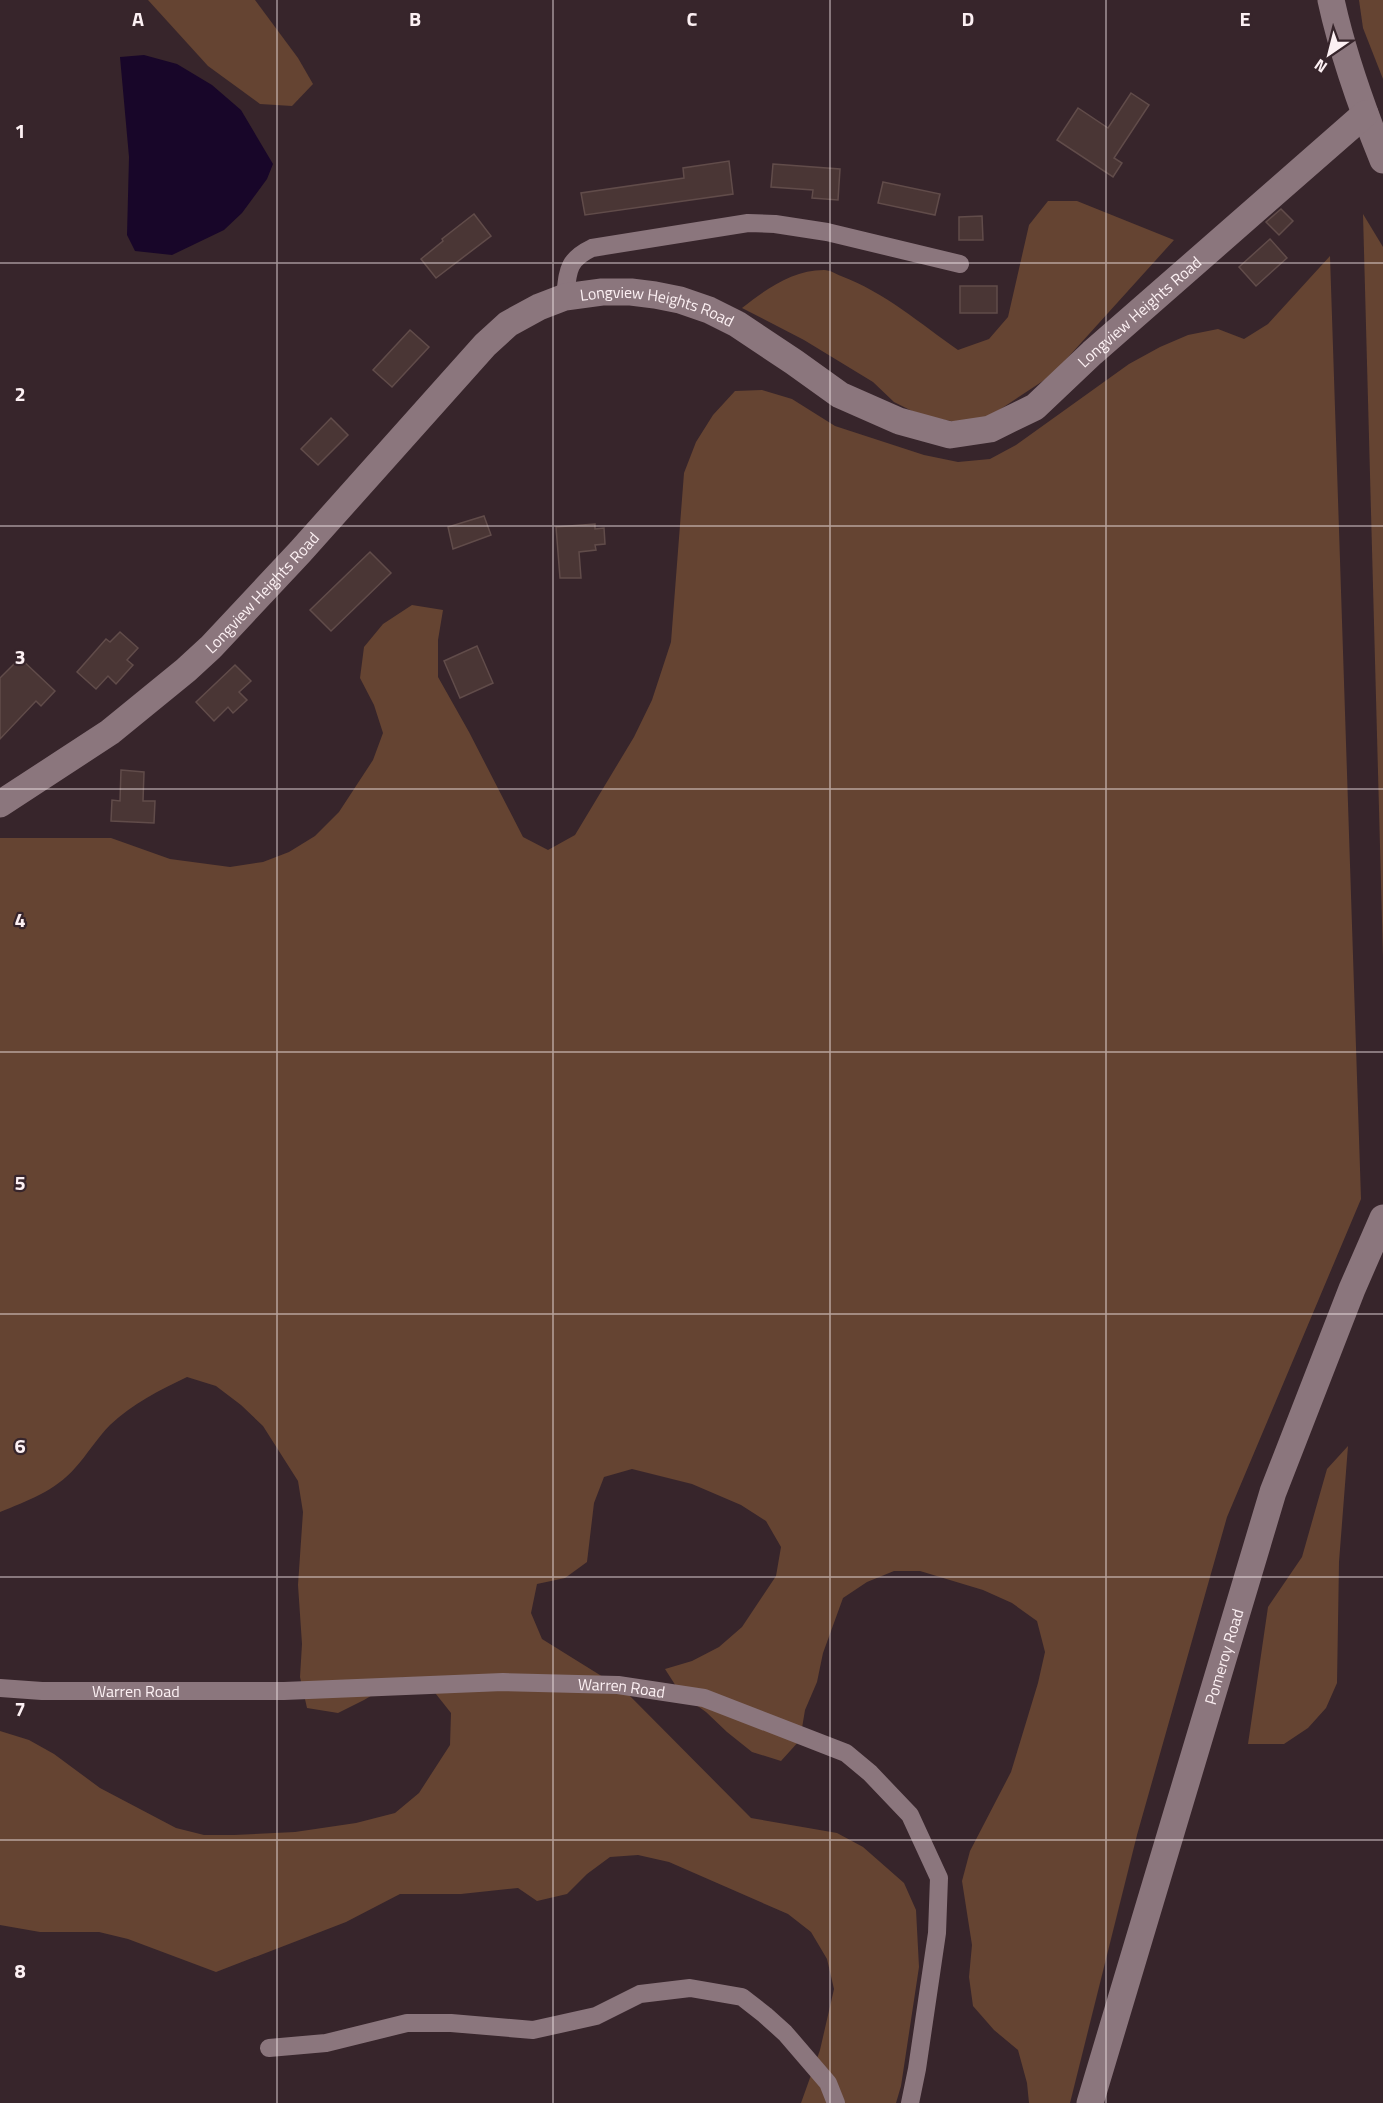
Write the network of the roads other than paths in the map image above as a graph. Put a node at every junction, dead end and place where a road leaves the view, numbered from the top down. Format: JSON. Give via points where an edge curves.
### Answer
{"nodes":[{"id":1,"x":1331,"y":0,"type":"edge"},
{"id":2,"x":1365,"y":114,"type":"junction"},
{"id":3,"x":1383,"y":160,"type":"edge"},
{"id":4,"x":960,"y":264,"type":"dead end"},
{"id":5,"x":565,"y":297,"type":"junction"},
{"id":6,"x":0,"y":804,"type":"edge"},
{"id":7,"x":1383,"y":1218,"type":"edge"},
{"id":8,"x":0,"y":1688,"type":"edge"},
{"id":9,"x":269,"y":2048,"type":"dead end"},
{"id":10,"x":836,"y":2103,"type":"edge"},
{"id":11,"x":910,"y":2103,"type":"edge"},
{"id":12,"x":1090,"y":2103,"type":"edge"}],
"edges":[{"from":1,"to":2,"type":"street"},
{"from":2,"to":3,"type":"street"},
{"from":2,"to":5,"type":"street","name":"Longview Heights Road","via":[[1035,407],[990,429],[950,435],[898,421],[840,395],[737,324],[680,300],[631,292]]},
{"from":4,"to":5,"type":"street","via":[[827,232],[748,223],[592,248],[573,260]]},
{"from":5,"to":6,"type":"street","name":"Longview Heights Road","via":[[523,315],[495,336],[300,552],[186,670],[110,732]]},
{"from":7,"to":12,"type":"street","name":"Pomeroy Road","via":[[1273,1492]]},
{"from":8,"to":11,"type":"street","name":"Warren Road","via":[[284,1691],[503,1682],[618,1685],[704,1698],[846,1753],[910,1815],[939,1878],[937,1933]]},
{"from":9,"to":10,"type":"street","via":[[326,2043],[407,2023],[532,2030],[596,2016],[640,1994],[690,1988],[742,1997],[765,2014],[828,2083]]}]}
